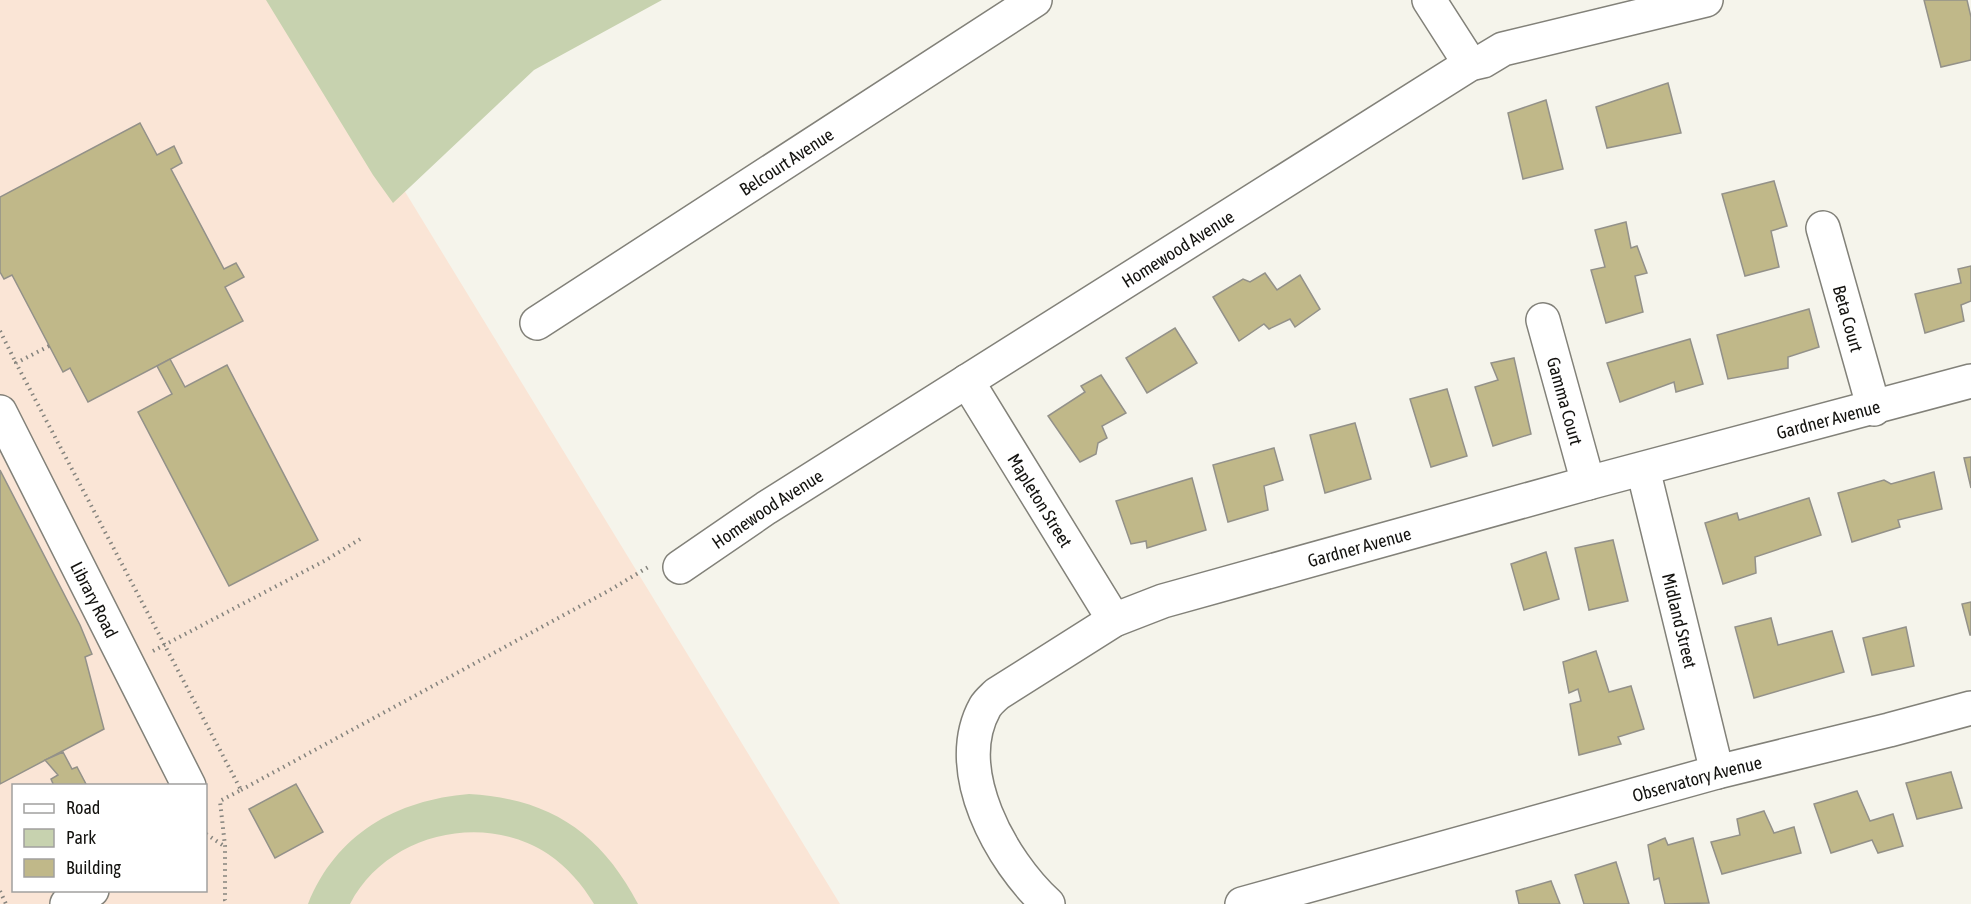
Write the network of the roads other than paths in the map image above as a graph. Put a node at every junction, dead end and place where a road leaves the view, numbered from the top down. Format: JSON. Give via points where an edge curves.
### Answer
{"nodes":[{"id":1,"x":1035,"y":0,"type":"edge"},
{"id":2,"x":1429,"y":0,"type":"edge"},
{"id":3,"x":1706,"y":0,"type":"edge"},
{"id":4,"x":1470,"y":64,"type":"junction"},
{"id":5,"x":1823,"y":228,"type":"dead end"},
{"id":6,"x":1543,"y":320,"type":"dead end"},
{"id":7,"x":537,"y":323,"type":"dead end"},
{"id":8,"x":967,"y":381,"type":"junction"},
{"id":9,"x":1971,"y":381,"type":"edge"},
{"id":10,"x":1874,"y":409,"type":"junction"},
{"id":11,"x":0,"y":412,"type":"edge"},
{"id":12,"x":1643,"y":469,"type":"junction"},
{"id":13,"x":1588,"y":483,"type":"junction"},
{"id":14,"x":680,"y":567,"type":"road end"},
{"id":15,"x":1114,"y":620,"type":"junction"},
{"id":16,"x":1971,"y":708,"type":"edge"},
{"id":17,"x":1717,"y":772,"type":"junction"},
{"id":18,"x":188,"y":784,"type":"edge"},
{"id":19,"x":90,"y":892,"type":"edge"},
{"id":20,"x":67,"y":904,"type":"edge"},
{"id":21,"x":1048,"y":904,"type":"edge"},
{"id":22,"x":1242,"y":904,"type":"edge"}],
"edges":[{"from":1,"to":7,"type":"street","name":"Belcourt Avenue"},
{"from":2,"to":4,"type":"street"},
{"from":3,"to":4,"type":"street","name":"Homewood Avenue","via":[[1503,50]]},
{"from":4,"to":8,"type":"street","name":"Homewood Avenue"},
{"from":5,"to":10,"type":"street","name":"Beta Court"},
{"from":6,"to":13,"type":"street","name":"Gamma Court"},
{"from":8,"to":14,"type":"street","name":"Homewood Avenue"},
{"from":8,"to":15,"type":"street","name":"Mapleton Street"},
{"from":9,"to":10,"type":"street","name":"Gardner Avenue"},
{"from":10,"to":12,"type":"street","name":"Gardner Avenue"},
{"from":11,"to":18,"type":"street","name":"Library Road"},
{"from":12,"to":13,"type":"street","name":"Gardner Avenue"},
{"from":12,"to":17,"type":"street","name":"Midland Street"},
{"from":13,"to":15,"type":"street","name":"Gardner Avenue","via":[[1174,598]]},
{"from":15,"to":21,"type":"street","name":"Gardner Avenue","via":[[997,694],[985,707],[977,729],[972,754],[975,785],[1008,857]]},
{"from":16,"to":17,"type":"street","name":"Observatory Avenue"},
{"from":17,"to":22,"type":"street","name":"Observatory Avenue"},
{"from":19,"to":20,"type":"street"}]}
